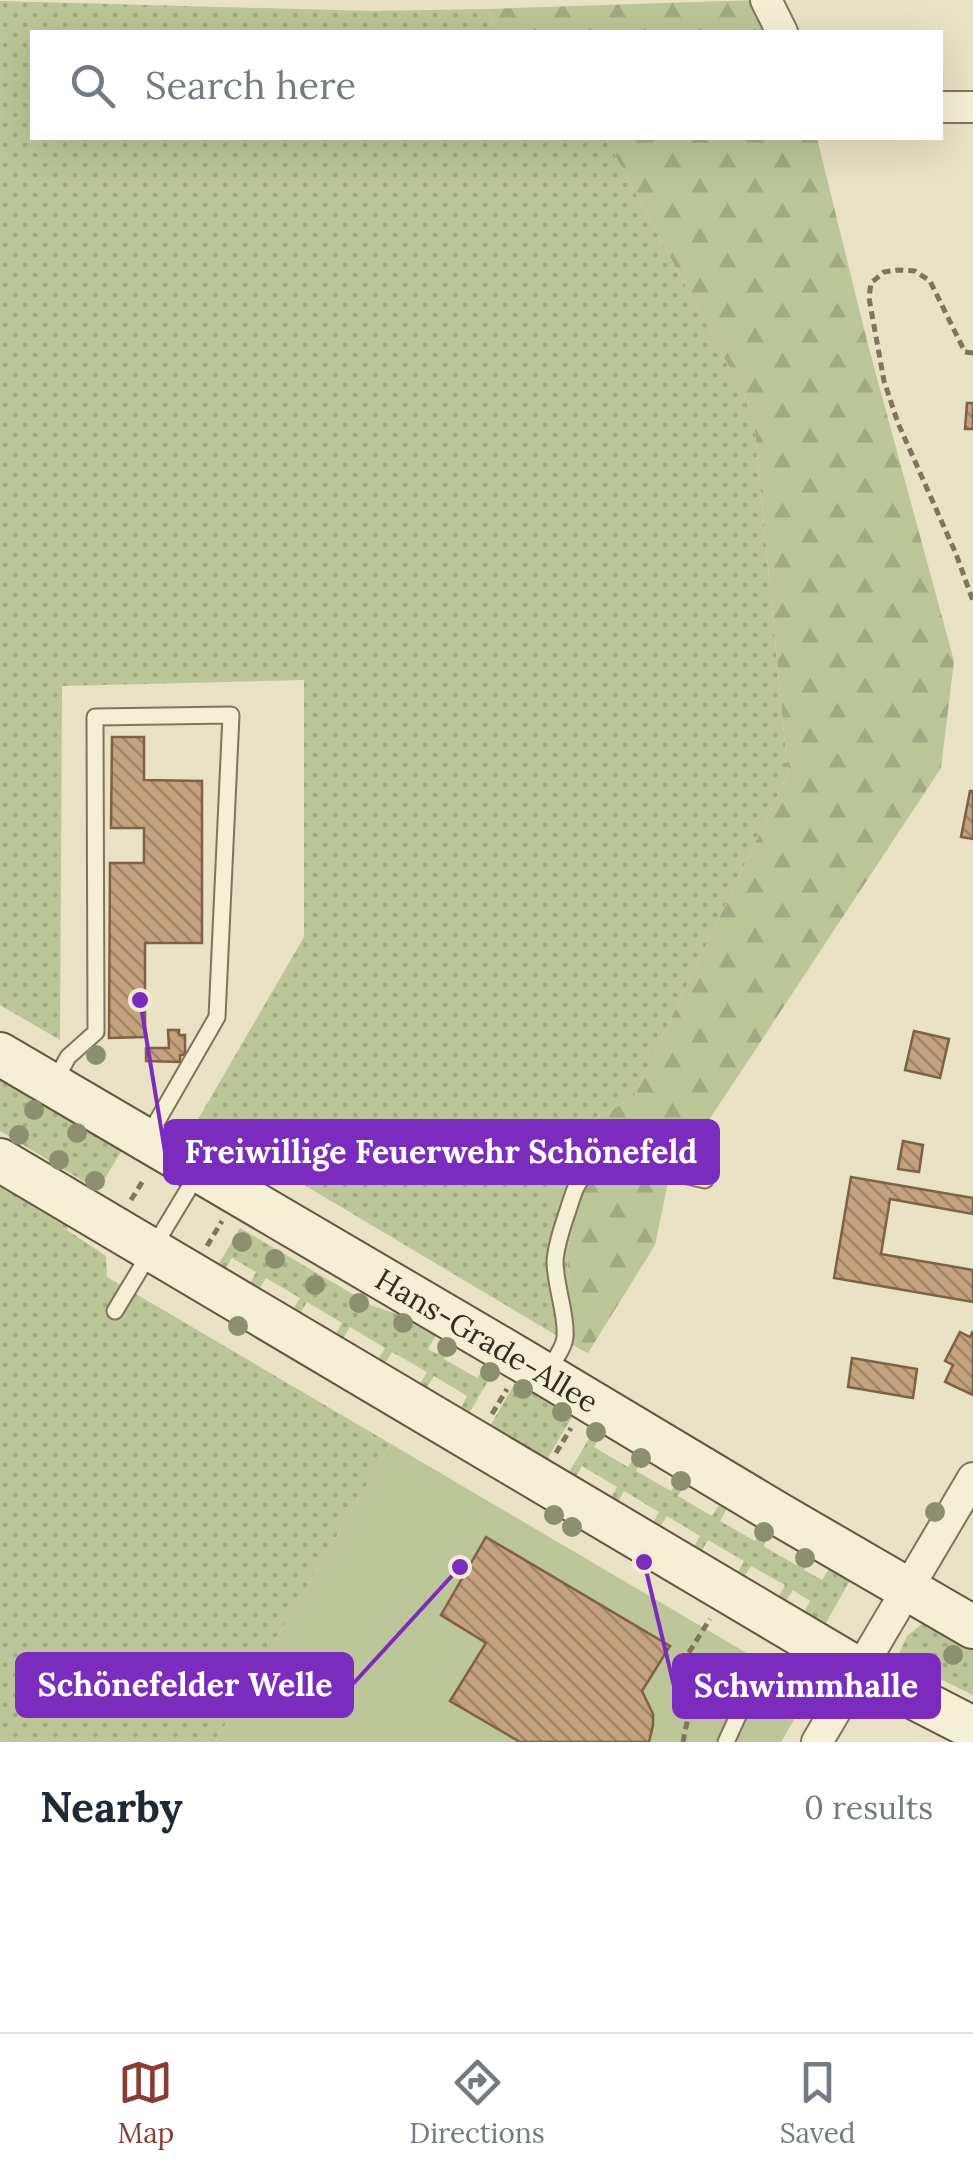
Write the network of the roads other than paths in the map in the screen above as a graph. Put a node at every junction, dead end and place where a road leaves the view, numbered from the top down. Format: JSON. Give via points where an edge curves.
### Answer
{"nodes":[{"id":1,"x":766,"y":0,"type":"edge"},
{"id":2,"x":781,"y":30,"type":"edge"},
{"id":3,"x":943,"y":107,"type":"edge"},
{"id":4,"x":973,"y":107,"type":"edge"},
{"id":5,"x":0,"y":1054,"type":"edge"},
{"id":6,"x":53,"y":1085,"type":"junction"},
{"id":7,"x":154,"y":1145,"type":"junction"},
{"id":8,"x":0,"y":1160,"type":"edge"},
{"id":9,"x":199,"y":1172,"type":"junction"},
{"id":10,"x":705,"y":1180,"type":"dead end"},
{"id":11,"x":152,"y":1250,"type":"junction"},
{"id":12,"x":115,"y":1311,"type":"dead end"},
{"id":13,"x":535,"y":1368,"type":"junction"},
{"id":14,"x":973,"y":1478,"type":"edge"},
{"id":15,"x":908,"y":1590,"type":"junction"},
{"id":16,"x":973,"y":1627,"type":"edge"},
{"id":17,"x":860,"y":1670,"type":"junction"},
{"id":18,"x":742,"y":1707,"type":"dead end"},
{"id":19,"x":973,"y":1728,"type":"edge"},
{"id":20,"x":726,"y":1742,"type":"edge"},
{"id":21,"x":818,"y":1742,"type":"edge"}],
"edges":[{"from":1,"to":2,"type":"street"},
{"from":3,"to":4,"type":"street"},
{"from":5,"to":6,"type":"street","name":"Hans-Grade-Allee"},
{"from":6,"to":7,"type":"street","name":"Hans-Grade-Allee"},
{"from":6,"to":7,"type":"lane","via":[[68,1057],[96,1032],[95,716],[231,715],[217,1017]]},
{"from":7,"to":9,"type":"street","name":"Hans-Grade-Allee"},
{"from":8,"to":11,"type":"street"},
{"from":9,"to":11,"type":"lane"},
{"from":9,"to":13,"type":"street","name":"Hans-Grade-Allee"},
{"from":10,"to":13,"type":"lane","via":[[627,1168],[586,1174],[576,1186],[555,1260],[565,1336]]},
{"from":11,"to":12,"type":"lane"},
{"from":11,"to":17,"type":"street"},
{"from":13,"to":15,"type":"street","name":"Hans-Grade-Allee"},
{"from":14,"to":15,"type":"street"},
{"from":15,"to":16,"type":"street","name":"Hans-Grade-Allee"},
{"from":15,"to":17,"type":"street"},
{"from":17,"to":19,"type":"street"},
{"from":17,"to":21,"type":"street"},
{"from":18,"to":20,"type":"lane"}]}
